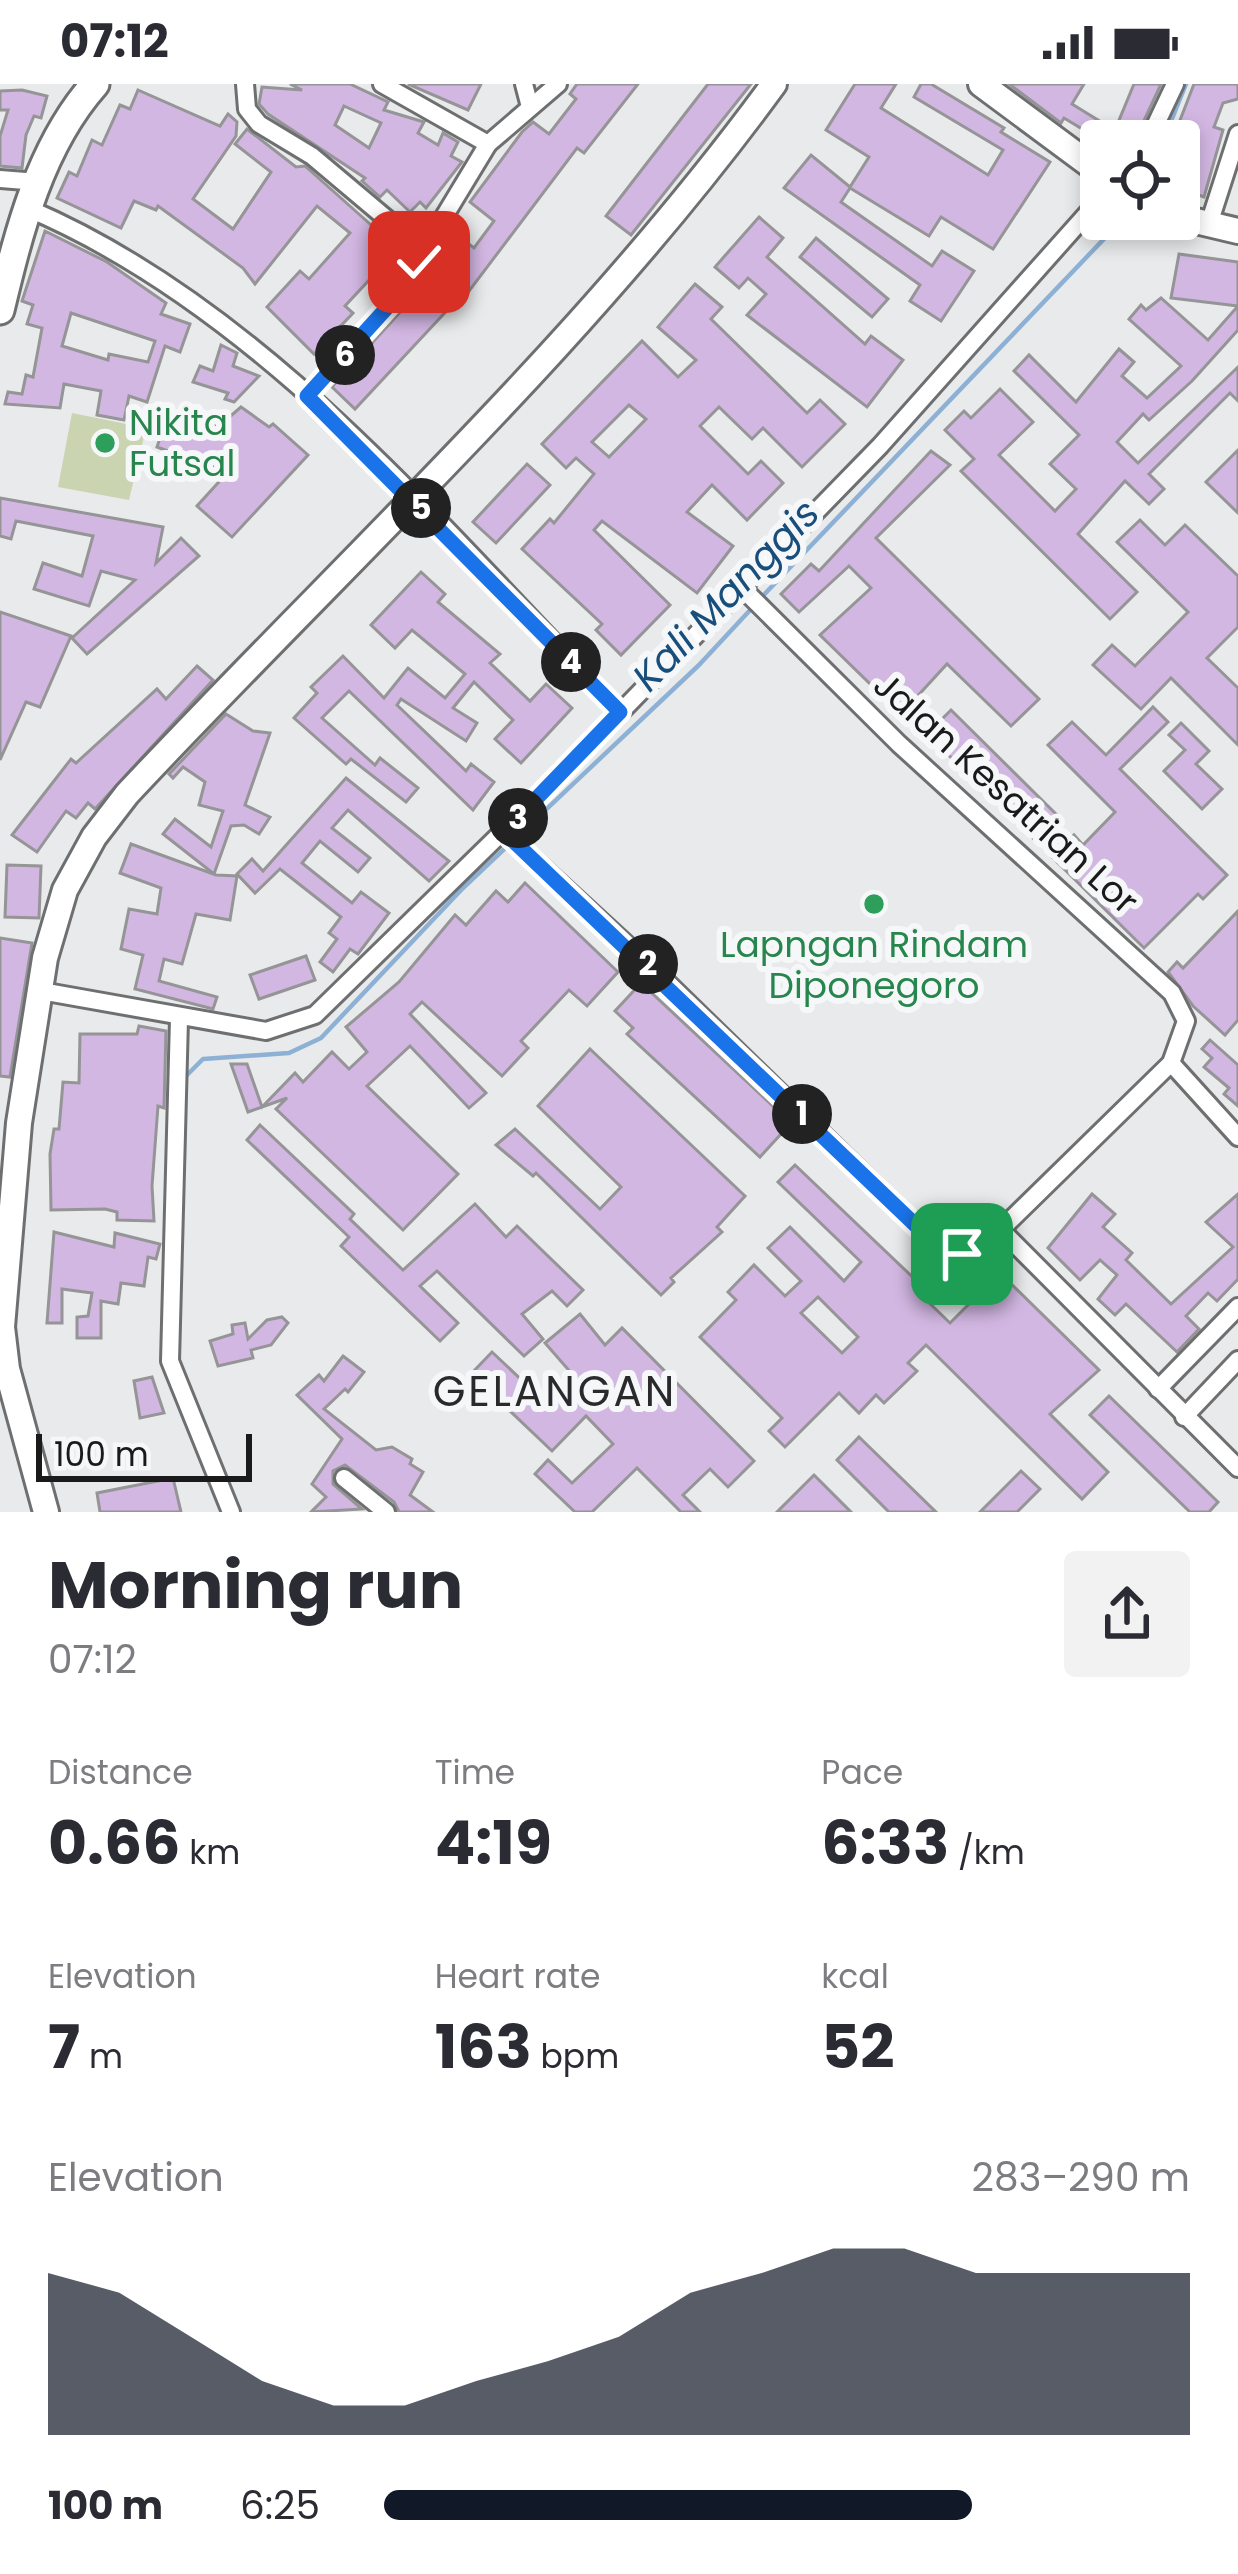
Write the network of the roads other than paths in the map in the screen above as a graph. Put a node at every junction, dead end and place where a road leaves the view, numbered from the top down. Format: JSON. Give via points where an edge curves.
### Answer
{"nodes":[{"id":1,"x":95,"y":84,"type":"edge"},
{"id":2,"x":245,"y":84,"type":"edge"},
{"id":3,"x":382,"y":84,"type":"edge"},
{"id":4,"x":524,"y":84,"type":"edge"},
{"id":5,"x":559,"y":84,"type":"edge"},
{"id":6,"x":774,"y":84,"type":"edge"},
{"id":7,"x":981,"y":84,"type":"edge"},
{"id":8,"x":1174,"y":84,"type":"edge"},
{"id":9,"x":530,"y":107,"type":"junction"},
{"id":10,"x":1158,"y":120,"type":"edge"},
{"id":11,"x":1238,"y":134,"type":"edge"},
{"id":12,"x":488,"y":144,"type":"junction"},
{"id":13,"x":1080,"y":157,"type":"edge"},
{"id":14,"x":0,"y":178,"type":"edge"},
{"id":15,"x":33,"y":195,"type":"junction"},
{"id":16,"x":1080,"y":222,"type":"edge"},
{"id":17,"x":1200,"y":222,"type":"edge"},
{"id":18,"x":1209,"y":224,"type":"junction"},
{"id":19,"x":1238,"y":231,"type":"edge"},
{"id":20,"x":425,"y":251,"type":"junction"},
{"id":21,"x":0,"y":310,"type":"edge"},
{"id":22,"x":307,"y":396,"type":"junction"},
{"id":23,"x":414,"y":501,"type":"junction"},
{"id":24,"x":742,"y":588,"type":"junction"},
{"id":25,"x":620,"y":712,"type":"junction"},
{"id":26,"x":504,"y":832,"type":"junction"},
{"id":27,"x":40,"y":991,"type":"junction"},
{"id":28,"x":178,"y":1019,"type":"junction"},
{"id":29,"x":1171,"y":1063,"type":"junction"},
{"id":30,"x":1238,"y":1137,"type":"edge"},
{"id":31,"x":1000,"y":1230,"type":"junction"},
{"id":32,"x":1238,"y":1307,"type":"edge"},
{"id":33,"x":1238,"y":1360,"type":"edge"},
{"id":34,"x":1158,"y":1389,"type":"junction"},
{"id":35,"x":1184,"y":1417,"type":"junction"},
{"id":36,"x":1238,"y":1468,"type":"edge"},
{"id":37,"x":344,"y":1478,"type":"dead end"},
{"id":38,"x":46,"y":1512,"type":"edge"},
{"id":39,"x":231,"y":1512,"type":"edge"},
{"id":40,"x":386,"y":1512,"type":"edge"}],
"edges":[{"from":1,"to":15,"type":"main road","via":[[64,123]]},
{"from":2,"to":20,"type":"street","via":[[247,110],[259,124],[346,182]]},
{"from":3,"to":12,"type":"street"},
{"from":4,"to":9,"type":"street"},
{"from":5,"to":9,"type":"street"},
{"from":6,"to":23,"type":"main road","via":[[583,320]]},
{"from":7,"to":13,"type":"main road"},
{"from":8,"to":10,"type":"street"},
{"from":9,"to":12,"type":"street"},
{"from":11,"to":18,"type":"street"},
{"from":12,"to":20,"type":"street"},
{"from":14,"to":15,"type":"street"},
{"from":15,"to":21,"type":"main road"},
{"from":15,"to":22,"type":"street","via":[[188,294]]},
{"from":16,"to":24,"type":"street"},
{"from":17,"to":18,"type":"main road"},
{"from":18,"to":19,"type":"main road"},
{"from":20,"to":22,"type":"street","via":[[393,301]]},
{"from":22,"to":23,"type":"street"},
{"from":23,"to":25,"type":"street"},
{"from":23,"to":27,"type":"main road","via":[[109,814],[65,890]]},
{"from":24,"to":25,"type":"street"},
{"from":24,"to":29,"type":"street","name":"Jalan Kesatrian Lor","via":[[1172,993],[1186,1021]]},
{"from":25,"to":26,"type":"street"},
{"from":26,"to":28,"type":"street","via":[[315,1015],[266,1031]]},
{"from":26,"to":31,"type":"street","via":[[939,1246],[971,1253]]},
{"from":27,"to":28,"type":"street"},
{"from":27,"to":38,"type":"main road","via":[[2,1327]]},
{"from":28,"to":39,"type":"street","via":[[170,1361]]},
{"from":29,"to":30,"type":"street"},
{"from":29,"to":31,"type":"street"},
{"from":31,"to":34,"type":"street"},
{"from":32,"to":34,"type":"street"},
{"from":33,"to":35,"type":"street"},
{"from":34,"to":35,"type":"street"},
{"from":35,"to":36,"type":"street"},
{"from":37,"to":40,"type":"street"}]}
